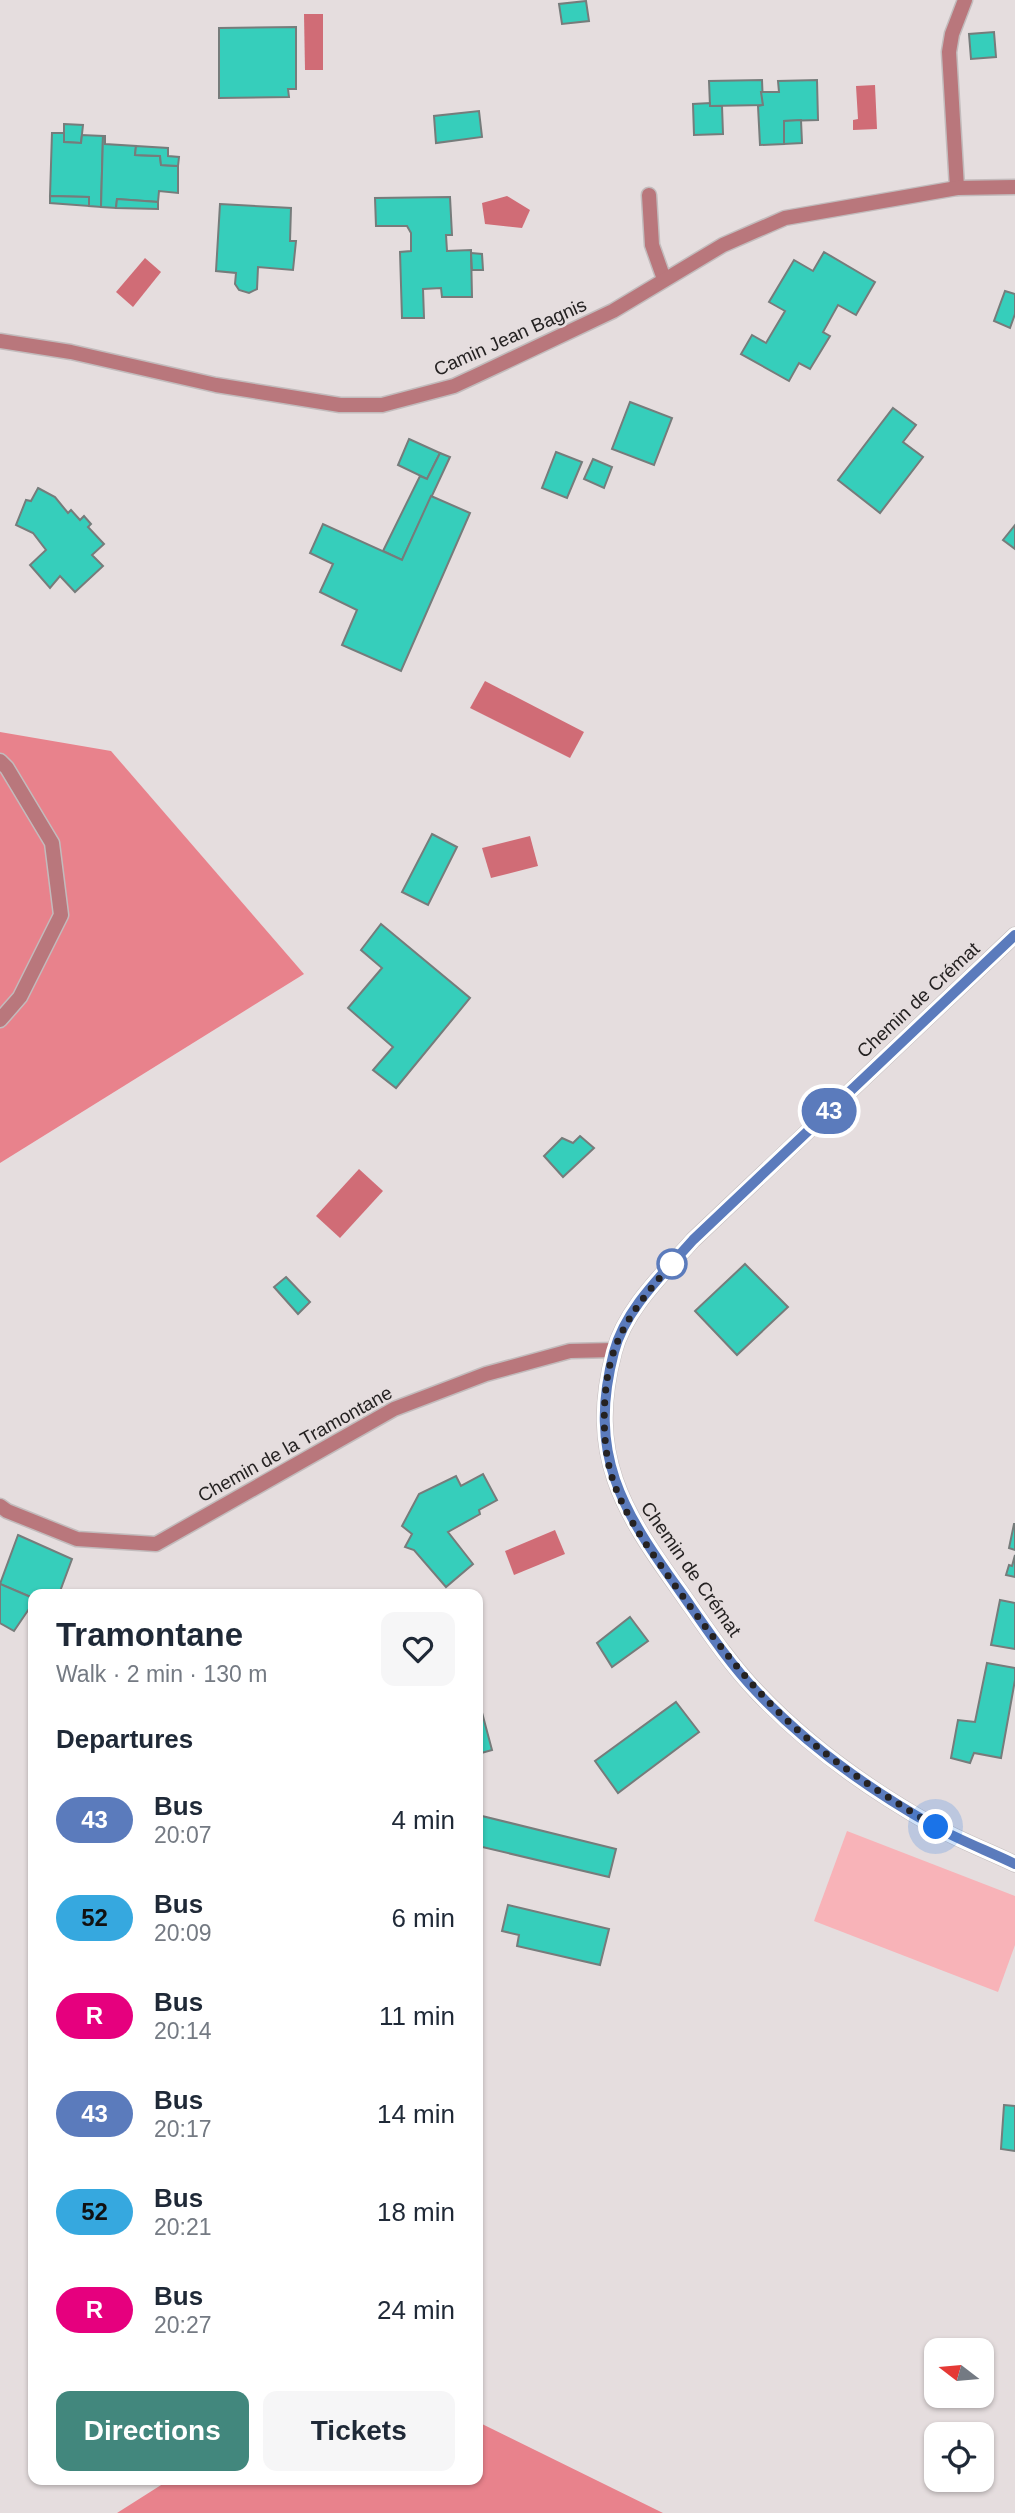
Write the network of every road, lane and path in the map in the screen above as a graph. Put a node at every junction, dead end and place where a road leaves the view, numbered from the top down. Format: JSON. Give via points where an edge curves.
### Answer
{"nodes":[{"id":1,"x":965,"y":0,"type":"edge"},
{"id":2,"x":1015,"y":187,"type":"edge"},
{"id":3,"x":957,"y":188,"type":"junction"},
{"id":4,"x":649,"y":195,"type":"dead end"},
{"id":5,"x":664,"y":279,"type":"junction"},
{"id":6,"x":0,"y":341,"type":"edge"},
{"id":7,"x":0,"y":761,"type":"edge"},
{"id":8,"x":1015,"y":935,"type":"edge"},
{"id":9,"x":0,"y":1020,"type":"edge"},
{"id":10,"x":614,"y":1350,"type":"junction"},
{"id":11,"x":0,"y":1506,"type":"edge"},
{"id":12,"x":1015,"y":1864,"type":"edge"}],
"edges":[{"from":1,"to":3,"type":"street","via":[[949,52]]},
{"from":2,"to":3,"type":"street","name":"Camin Jean Bagnis"},
{"from":3,"to":5,"type":"street","name":"Camin Jean Bagnis","via":[[785,218],[723,245]]},
{"from":4,"to":5,"type":"street","via":[[652,245]]},
{"from":5,"to":6,"type":"street","name":"Camin Jean Bagnis","via":[[613,311],[454,386],[382,405],[340,405],[216,386],[71,352]]},
{"from":7,"to":9,"type":"street","via":[[52,843],[61,915],[20,997]]},
{"from":8,"to":10,"type":"street","name":"Chemin de Crémat","via":[[693,1240],[648,1292]]},
{"from":10,"to":11,"type":"street","name":"Chemin de la Tramontane","via":[[558,1354],[486,1374],[394,1409],[156,1544],[77,1539]]},
{"from":10,"to":12,"type":"street","name":"Chemin de Crémat","via":[[605,1420],[611,1474],[642,1538],[705,1627],[756,1692],[811,1742],[884,1796],[936,1827]]}]}
